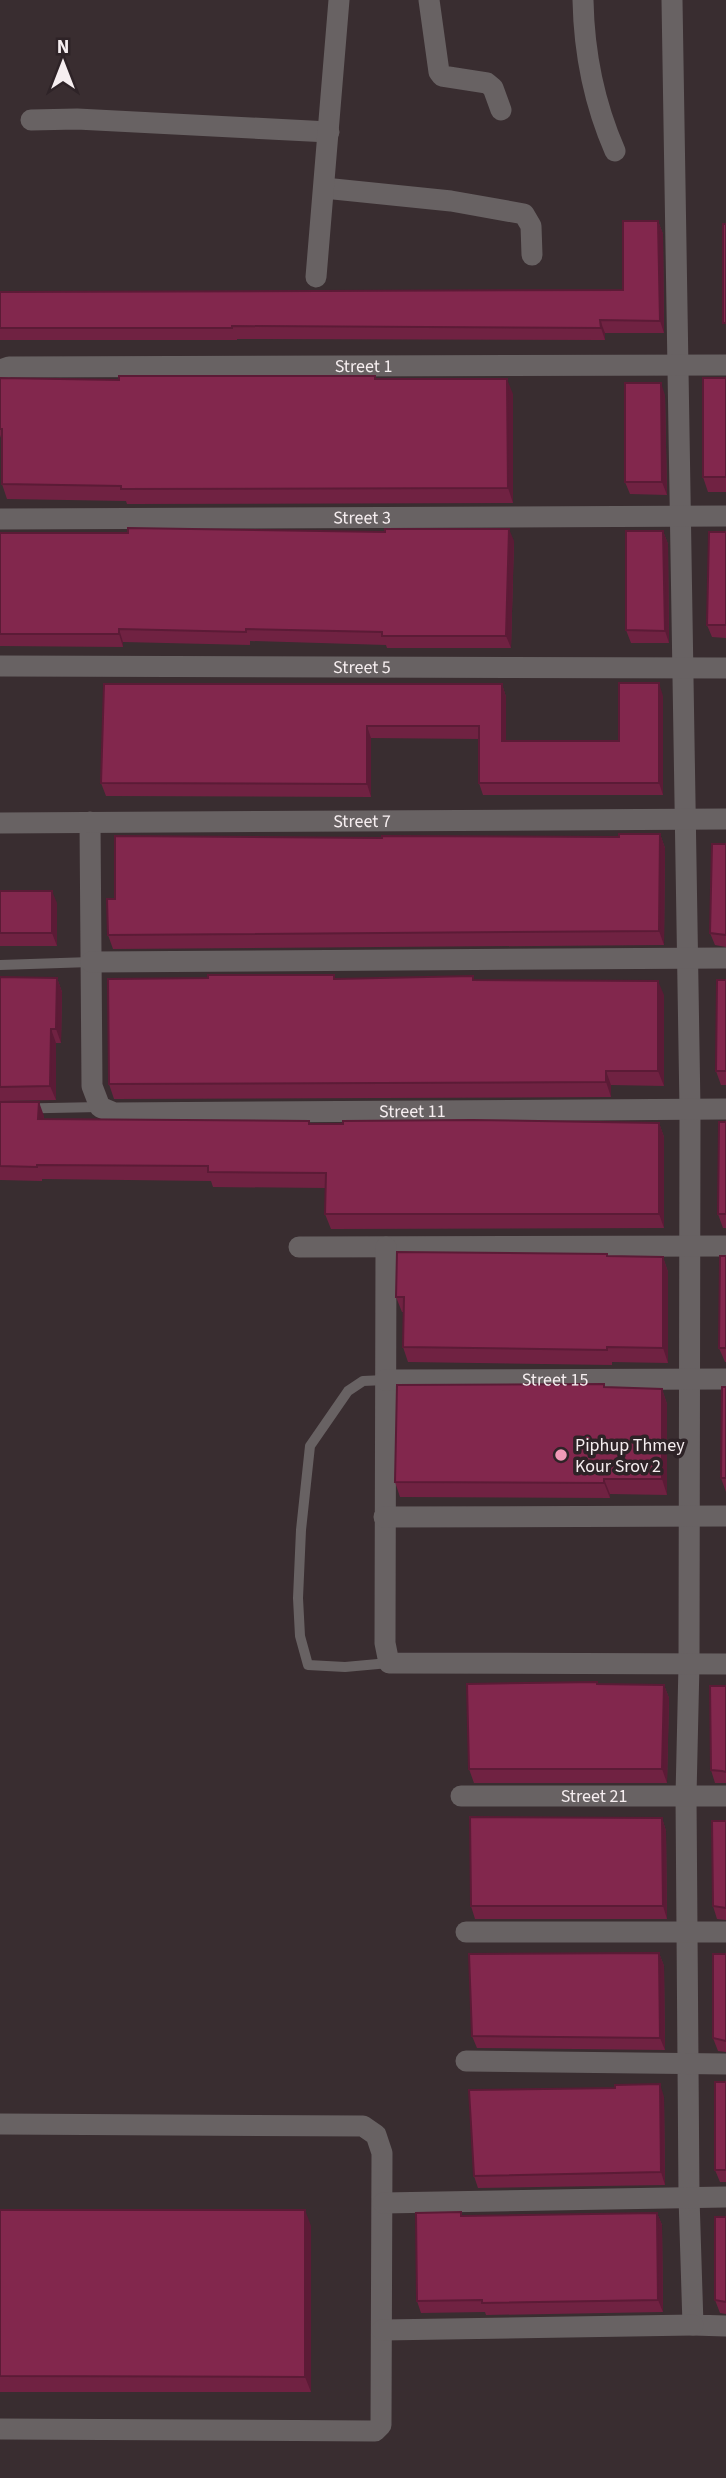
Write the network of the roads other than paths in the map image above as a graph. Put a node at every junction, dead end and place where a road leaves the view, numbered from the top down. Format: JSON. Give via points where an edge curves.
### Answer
{"nodes":[{"id":1,"x":339,"y":0,"type":"edge"},
{"id":2,"x":429,"y":0,"type":"edge"},
{"id":3,"x":583,"y":0,"type":"edge"},
{"id":4,"x":673,"y":0,"type":"edge"},
{"id":5,"x":501,"y":110,"type":"dead end"},
{"id":6,"x":31,"y":120,"type":"dead end"},
{"id":7,"x":329,"y":132,"type":"junction"},
{"id":8,"x":615,"y":151,"type":"dead end"},
{"id":9,"x":324,"y":188,"type":"junction"},
{"id":10,"x":533,"y":255,"type":"dead end"},
{"id":11,"x":316,"y":277,"type":"dead end"},
{"id":12,"x":679,"y":365,"type":"junction"},
{"id":13,"x":726,"y":365,"type":"edge"},
{"id":14,"x":0,"y":370,"type":"edge"},
{"id":15,"x":681,"y":516,"type":"junction"},
{"id":16,"x":726,"y":516,"type":"edge"},
{"id":17,"x":0,"y":519,"type":"edge"},
{"id":18,"x":0,"y":666,"type":"edge"},
{"id":19,"x":683,"y":668,"type":"junction"},
{"id":20,"x":726,"y":668,"type":"edge"},
{"id":21,"x":686,"y":820,"type":"junction"},
{"id":22,"x":726,"y":820,"type":"edge"},
{"id":23,"x":90,"y":822,"type":"junction"},
{"id":24,"x":0,"y":823,"type":"edge"},
{"id":25,"x":688,"y":957,"type":"junction"},
{"id":26,"x":726,"y":958,"type":"edge"},
{"id":27,"x":91,"y":962,"type":"junction"},
{"id":28,"x":0,"y":965,"type":"edge"},
{"id":29,"x":100,"y":1107,"type":"junction"},
{"id":30,"x":0,"y":1109,"type":"edge"},
{"id":31,"x":690,"y":1109,"type":"junction"},
{"id":32,"x":726,"y":1109,"type":"edge"},
{"id":33,"x":690,"y":1246,"type":"junction"},
{"id":34,"x":299,"y":1247,"type":"dead end"},
{"id":35,"x":386,"y":1247,"type":"junction"},
{"id":36,"x":726,"y":1247,"type":"edge"},
{"id":37,"x":690,"y":1379,"type":"junction"},
{"id":38,"x":726,"y":1379,"type":"edge"},
{"id":39,"x":385,"y":1380,"type":"junction"},
{"id":40,"x":689,"y":1516,"type":"junction"},
{"id":41,"x":726,"y":1516,"type":"edge"},
{"id":42,"x":384,"y":1517,"type":"junction"},
{"id":43,"x":389,"y":1664,"type":"junction"},
{"id":44,"x":689,"y":1664,"type":"junction"},
{"id":45,"x":726,"y":1664,"type":"edge"},
{"id":46,"x":461,"y":1796,"type":"dead end"},
{"id":47,"x":687,"y":1796,"type":"junction"},
{"id":48,"x":726,"y":1796,"type":"edge"},
{"id":49,"x":688,"y":1932,"type":"junction"},
{"id":50,"x":726,"y":1932,"type":"edge"},
{"id":51,"x":466,"y":1933,"type":"dead end"},
{"id":52,"x":466,"y":2062,"type":"dead end"},
{"id":53,"x":689,"y":2063,"type":"junction"},
{"id":54,"x":726,"y":2064,"type":"edge"},
{"id":55,"x":0,"y":2124,"type":"edge"},
{"id":56,"x":689,"y":2197,"type":"junction"},
{"id":57,"x":726,"y":2197,"type":"edge"},
{"id":58,"x":383,"y":2203,"type":"junction"},
{"id":59,"x":693,"y":2325,"type":"junction"},
{"id":60,"x":726,"y":2326,"type":"edge"},
{"id":61,"x":382,"y":2330,"type":"junction"},
{"id":62,"x":0,"y":2429,"type":"edge"}],
"edges":[{"from":1,"to":7,"type":"street"},
{"from":2,"to":5,"type":"street","via":[[439,72],[487,83]]},
{"from":3,"to":8,"type":"street","via":[[591,72],[601,118]]},
{"from":4,"to":12,"type":"street"},
{"from":6,"to":7,"type":"street"},
{"from":7,"to":9,"type":"street"},
{"from":9,"to":10,"type":"street","via":[[524,214],[531,226]]},
{"from":9,"to":11,"type":"street"},
{"from":12,"to":13,"type":"street","name":"Street 1"},
{"from":12,"to":14,"type":"street","name":"Street 1"},
{"from":12,"to":15,"type":"street"},
{"from":15,"to":16,"type":"street","name":"Street 3"},
{"from":15,"to":17,"type":"street","name":"Street 3"},
{"from":15,"to":19,"type":"street"},
{"from":18,"to":19,"type":"street","name":"Street 5"},
{"from":19,"to":20,"type":"street","name":"Street 5"},
{"from":19,"to":21,"type":"street"},
{"from":21,"to":22,"type":"street","name":"Street 7"},
{"from":21,"to":23,"type":"street","name":"Street 7"},
{"from":21,"to":25,"type":"street"},
{"from":23,"to":24,"type":"street","name":"Street 7"},
{"from":23,"to":27,"type":"street"},
{"from":25,"to":26,"type":"street"},
{"from":25,"to":27,"type":"street"},
{"from":25,"to":31,"type":"street"},
{"from":27,"to":28,"type":"lane"},
{"from":27,"to":29,"type":"street","via":[[92,1086]]},
{"from":29,"to":30,"type":"lane"},
{"from":29,"to":31,"type":"street","name":"Street 11","via":[[114,1113]]},
{"from":31,"to":32,"type":"street","name":"Street 11"},
{"from":31,"to":33,"type":"street"},
{"from":33,"to":35,"type":"street"},
{"from":33,"to":36,"type":"street"},
{"from":33,"to":37,"type":"street"},
{"from":34,"to":35,"type":"street"},
{"from":35,"to":39,"type":"street"},
{"from":37,"to":38,"type":"street","name":"Street 15"},
{"from":37,"to":39,"type":"street","name":"Street 15"},
{"from":37,"to":40,"type":"street"},
{"from":39,"to":42,"type":"street"},
{"from":39,"to":43,"type":"lane","via":[[363,1381],[348,1391],[310,1446],[298,1598],[300,1636],[308,1665]]},
{"from":40,"to":41,"type":"street"},
{"from":40,"to":42,"type":"street"},
{"from":40,"to":44,"type":"street"},
{"from":42,"to":43,"type":"street"},
{"from":43,"to":44,"type":"street"},
{"from":44,"to":45,"type":"street"},
{"from":44,"to":47,"type":"street"},
{"from":46,"to":47,"type":"street","name":"Street 21"},
{"from":47,"to":48,"type":"street","name":"Street 21"},
{"from":47,"to":49,"type":"street"},
{"from":49,"to":50,"type":"street"},
{"from":49,"to":51,"type":"street"},
{"from":49,"to":53,"type":"street"},
{"from":52,"to":53,"type":"street"},
{"from":53,"to":54,"type":"street"},
{"from":53,"to":56,"type":"street"},
{"from":55,"to":58,"type":"street","via":[[363,2126],[376,2135],[382,2152]]},
{"from":56,"to":57,"type":"street"},
{"from":56,"to":58,"type":"street"},
{"from":56,"to":59,"type":"street"},
{"from":58,"to":61,"type":"street"},
{"from":59,"to":60,"type":"street"},
{"from":59,"to":61,"type":"street"},
{"from":61,"to":62,"type":"street","via":[[381,2426],[375,2431]]}]}
